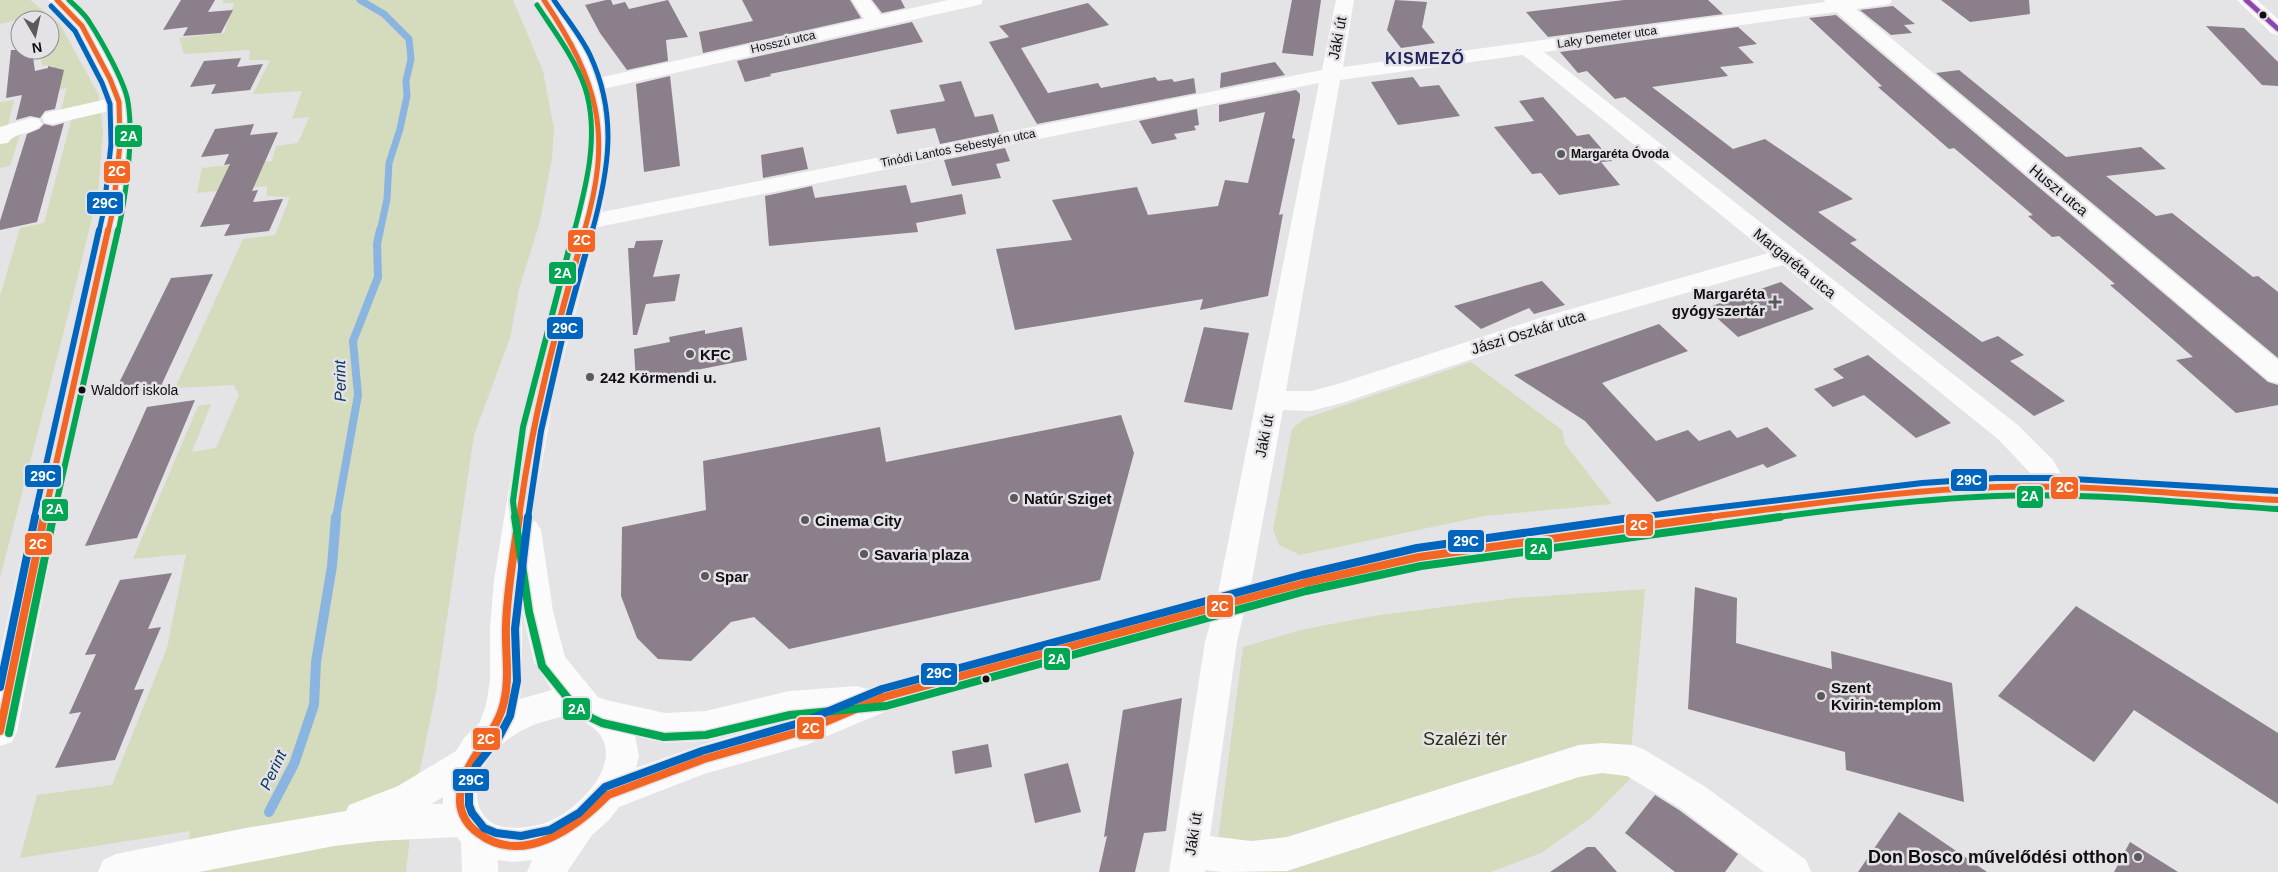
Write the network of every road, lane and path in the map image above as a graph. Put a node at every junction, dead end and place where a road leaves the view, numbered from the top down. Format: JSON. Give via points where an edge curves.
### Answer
{"nodes":[{"id":1,"x":57,"y":0,"type":"edge"},
{"id":2,"x":544,"y":0,"type":"edge"},
{"id":3,"x":862,"y":0,"type":"edge"},
{"id":4,"x":974,"y":0,"type":"edge"},
{"id":5,"x":1345,"y":0,"type":"edge"},
{"id":6,"x":1883,"y":0,"type":"edge"},
{"id":7,"x":2246,"y":0,"type":"edge"},
{"id":8,"x":1837,"y":3,"type":"edge"},
{"id":9,"x":876,"y":22,"type":"junction"},
{"id":10,"x":2278,"y":29,"type":"edge"},
{"id":11,"x":1527,"y":48,"type":"junction"},
{"id":12,"x":1330,"y":75,"type":"junction"},
{"id":13,"x":593,"y":85,"type":"junction"},
{"id":14,"x":119,"y":102,"type":"junction"},
{"id":15,"x":53,"y":118,"type":"dead end"},
{"id":16,"x":31,"y":124,"type":"dead end"},
{"id":17,"x":0,"y":138,"type":"edge"},
{"id":18,"x":586,"y":222,"type":"junction"},
{"id":19,"x":1786,"y":256,"type":"junction"},
{"id":20,"x":2278,"y":374,"type":"edge"},
{"id":21,"x":1271,"y":400,"type":"junction"},
{"id":22,"x":2055,"y":487,"type":"junction"},
{"id":23,"x":2278,"y":500,"type":"edge"},
{"id":24,"x":522,"y":501,"type":"junction"},
{"id":25,"x":1230,"y":602,"type":"junction"},
{"id":26,"x":884,"y":697,"type":"junction"},
{"id":27,"x":595,"y":710,"type":"junction"},
{"id":28,"x":0,"y":731,"type":"edge"},
{"id":29,"x":492,"y":732,"type":"junction"},
{"id":30,"x":468,"y":762,"type":"junction"},
{"id":31,"x":608,"y":795,"type":"junction"},
{"id":32,"x":369,"y":820,"type":"junction"},
{"id":33,"x":584,"y":820,"type":"junction"},
{"id":34,"x":472,"y":828,"type":"junction"},
{"id":35,"x":1189,"y":861,"type":"edge"},
{"id":36,"x":1249,"y":865,"type":"edge"},
{"id":37,"x":116,"y":872,"type":"edge"},
{"id":38,"x":480,"y":872,"type":"edge"},
{"id":39,"x":545,"y":872,"type":"edge"},
{"id":40,"x":1794,"y":872,"type":"edge"}],
"edges":[{"from":1,"to":14,"type":"street","via":[[82,26]]},
{"from":2,"to":13,"type":"street","via":[[581,57]]},
{"from":3,"to":9,"type":"street"},
{"from":4,"to":9,"type":"street","name":"Hosszú utca"},
{"from":5,"to":12,"type":"street","name":"Jáki út"},
{"from":6,"to":8,"type":"street","name":"Laky Demeter utca"},
{"from":7,"to":10,"type":"street"},
{"from":8,"to":11,"type":"street","name":"Laky Demeter utca"},
{"from":8,"to":20,"type":"street","name":"Huszt utca"},
{"from":9,"to":13,"type":"street","name":"Hosszú utca"},
{"from":11,"to":12,"type":"street","name":"Laky Demeter utca"},
{"from":11,"to":19,"type":"street","name":"Margaréta utca"},
{"from":12,"to":18,"type":"street","name":"Tinódi Lantos Sebestyén utca"},
{"from":12,"to":21,"type":"street","name":"Jáki út"},
{"from":13,"to":18,"type":"street","via":[[599,113],[600,142],[598,170]]},
{"from":14,"to":15,"type":"street"},
{"from":14,"to":28,"type":"street","via":[[120,144],[113,210],[46,502]]},
{"from":16,"to":17,"type":"street","via":[[2,134]]},
{"from":18,"to":24,"type":"street","via":[[532,430]]},
{"from":19,"to":21,"type":"street","name":"Jászi Oszkár utca","via":[[1552,323],[1342,393],[1311,401]]},
{"from":19,"to":22,"type":"street","name":"Margaréta utca","via":[[2009,433],[2043,468]]},
{"from":21,"to":25,"type":"street","name":"Jáki út","via":[[1239,572]]},
{"from":22,"to":23,"type":"street"},
{"from":22,"to":25,"type":"street","via":[[1913,493],[1567,535],[1419,557]]},
{"from":24,"to":27,"type":"street","via":[[538,611],[550,662],[569,688]]},
{"from":24,"to":29,"type":"street","via":[[506,628],[508,680],[501,714]]},
{"from":25,"to":26,"type":"street"},
{"from":25,"to":35,"type":"street","name":"Jáki út","via":[[1221,642]]},
{"from":26,"to":27,"type":"street","via":[[789,706],[706,726],[665,728]]},
{"from":26,"to":31,"type":"street","via":[[806,730],[704,759]]},
{"from":27,"to":29,"type":"street","via":[[561,703],[536,707],[520,713]]},
{"from":27,"to":31,"type":"street","via":[[618,730],[621,741],[618,775]]},
{"from":29,"to":30,"type":"street"},
{"from":30,"to":32,"type":"street"},
{"from":30,"to":34,"type":"street","via":[[459,794],[460,807]]},
{"from":31,"to":33,"type":"street"},
{"from":32,"to":34,"type":"street","via":[[443,820]]},
{"from":32,"to":37,"type":"street"},
{"from":33,"to":34,"type":"street","via":[[553,838],[532,844],[493,842]]},
{"from":33,"to":39,"type":"street"},
{"from":34,"to":38,"type":"street"},
{"from":35,"to":36,"type":"street"},
{"from":36,"to":40,"type":"street","via":[[1579,761],[1602,758],[1633,761],[1692,797]]}]}
